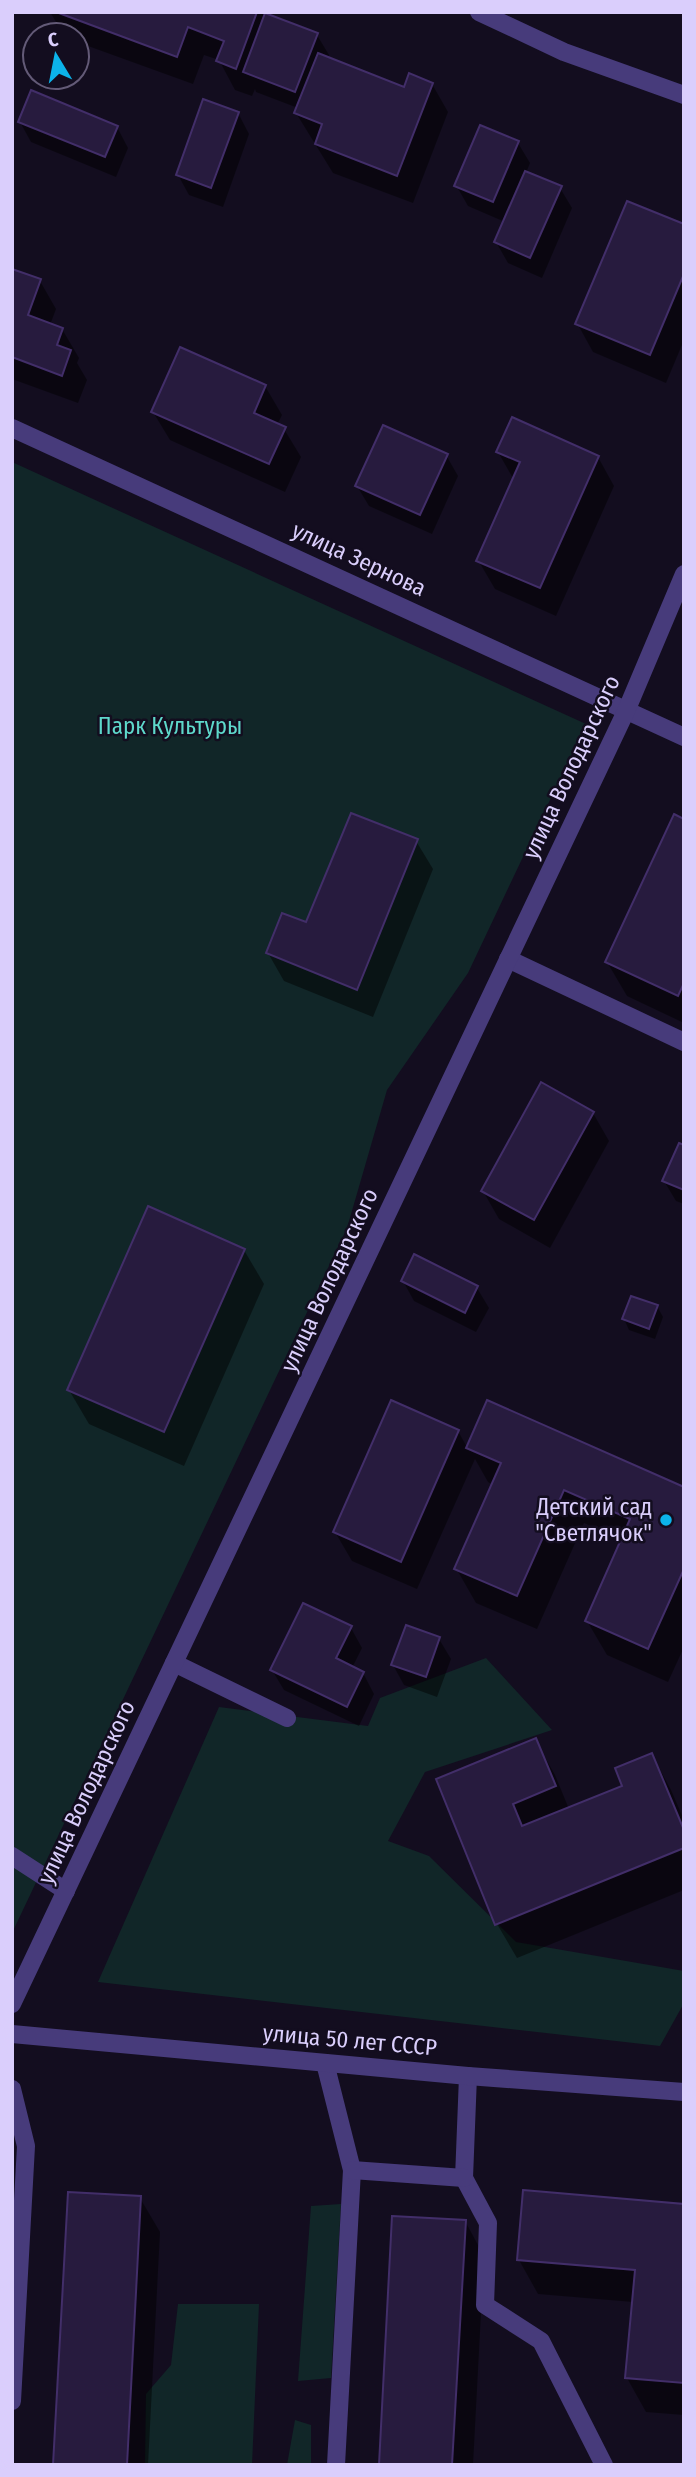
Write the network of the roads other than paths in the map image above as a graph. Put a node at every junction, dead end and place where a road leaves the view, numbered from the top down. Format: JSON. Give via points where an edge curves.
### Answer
{"nodes":[{"id":1,"x":479,"y":12,"type":"edge"},
{"id":2,"x":684,"y":95,"type":"edge"},
{"id":3,"x":12,"y":428,"type":"edge"},
{"id":4,"x":684,"y":574,"type":"edge"},
{"id":5,"x":627,"y":709,"type":"junction"},
{"id":6,"x":684,"y":737,"type":"edge"},
{"id":7,"x":508,"y":959,"type":"junction"},
{"id":8,"x":684,"y":1042,"type":"edge"},
{"id":9,"x":174,"y":1663,"type":"junction"},
{"id":10,"x":288,"y":1718,"type":"dead end"},
{"id":11,"x":12,"y":1856,"type":"edge"},
{"id":12,"x":66,"y":1891,"type":"junction"},
{"id":13,"x":12,"y":2004,"type":"edge"},
{"id":14,"x":12,"y":2034,"type":"edge"},
{"id":15,"x":325,"y":2063,"type":"junction"},
{"id":16,"x":468,"y":2076,"type":"junction"},
{"id":17,"x":12,"y":2089,"type":"edge"},
{"id":18,"x":684,"y":2092,"type":"edge"},
{"id":19,"x":352,"y":2170,"type":"junction"},
{"id":20,"x":464,"y":2178,"type":"junction"},
{"id":21,"x":12,"y":2401,"type":"edge"},
{"id":22,"x":336,"y":2465,"type":"edge"},
{"id":23,"x":604,"y":2465,"type":"edge"}],
"edges":[{"from":1,"to":2,"type":"street","via":[[564,52]]},
{"from":3,"to":5,"type":"street","name":"улица Зернова"},
{"from":4,"to":5,"type":"street","name":"улица Володарского"},
{"from":5,"to":6,"type":"street","name":"улица Зернова"},
{"from":5,"to":7,"type":"street","name":"улица Володарского"},
{"from":7,"to":8,"type":"street"},
{"from":7,"to":9,"type":"street","name":"улица Володарского"},
{"from":9,"to":10,"type":"street"},
{"from":9,"to":12,"type":"street","name":"улица Володарского"},
{"from":11,"to":12,"type":"street"},
{"from":12,"to":13,"type":"street","name":"улица Володарского"},
{"from":14,"to":15,"type":"street","name":"улица 50 лет СССР"},
{"from":15,"to":16,"type":"street","name":"улица 50 лет СССР"},
{"from":15,"to":19,"type":"street"},
{"from":16,"to":18,"type":"street","name":"улица 50 лет СССР"},
{"from":16,"to":20,"type":"street"},
{"from":17,"to":21,"type":"street","via":[[26,2146]]},
{"from":19,"to":20,"type":"street"},
{"from":19,"to":22,"type":"street"},
{"from":20,"to":23,"type":"street","via":[[488,2222],[485,2305],[541,2341]]}]}
